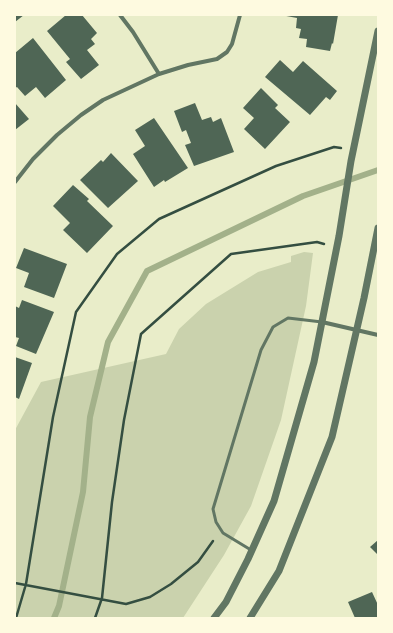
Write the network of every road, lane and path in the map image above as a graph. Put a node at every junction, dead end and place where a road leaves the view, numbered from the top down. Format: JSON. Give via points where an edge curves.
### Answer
{"nodes":[{"id":1,"x":120,"y":15,"type":"edge"},
{"id":2,"x":240,"y":15,"type":"edge"},
{"id":3,"x":378,"y":31,"type":"edge"},
{"id":4,"x":159,"y":74,"type":"junction"},
{"id":5,"x":353,"y":150,"type":"junction"},
{"id":6,"x":15,"y":182,"type":"edge"},
{"id":7,"x":378,"y":228,"type":"edge"},
{"id":8,"x":337,"y":247,"type":"junction"},
{"id":9,"x":322,"y":322,"type":"junction"},
{"id":10,"x":356,"y":331,"type":"junction"},
{"id":11,"x":378,"y":335,"type":"edge"},
{"id":12,"x":213,"y":541,"type":"dead end"},
{"id":13,"x":252,"y":551,"type":"junction"},
{"id":14,"x":15,"y":583,"type":"edge"},
{"id":15,"x":26,"y":584,"type":"junction"},
{"id":16,"x":102,"y":598,"type":"junction"},
{"id":17,"x":16,"y":618,"type":"edge"},
{"id":18,"x":95,"y":618,"type":"edge"},
{"id":19,"x":214,"y":618,"type":"edge"},
{"id":20,"x":250,"y":618,"type":"edge"}],
"edges":[{"from":1,"to":4,"type":"street"},
{"from":2,"to":4,"type":"street","via":[[232,44],[227,52],[217,59]]},
{"from":3,"to":5,"type":"street"},
{"from":4,"to":6,"type":"street","via":[[103,100],[81,115],[33,159]]},
{"from":5,"to":8,"type":"street"},
{"from":5,"to":15,"type":"path","via":[[334,148],[276,166],[160,219],[117,254],[76,312],[53,417]]},
{"from":7,"to":10,"type":"street"},
{"from":8,"to":9,"type":"street"},
{"from":8,"to":16,"type":"path","via":[[317,242],[231,254],[141,334],[124,420]]},
{"from":9,"to":10,"type":"street"},
{"from":9,"to":13,"type":"street","via":[[314,362],[274,501]]},
{"from":9,"to":13,"type":"lane","via":[[288,318],[273,327],[261,350],[213,509],[216,522],[223,533]]},
{"from":10,"to":11,"type":"street"},
{"from":10,"to":20,"type":"street","via":[[332,437],[279,571]]},
{"from":12,"to":16,"type":"path","via":[[198,562],[150,597],[126,604]]},
{"from":13,"to":19,"type":"street","via":[[226,602]]},
{"from":14,"to":15,"type":"path"},
{"from":15,"to":16,"type":"path"},
{"from":15,"to":17,"type":"path"},
{"from":16,"to":18,"type":"path"}]}
